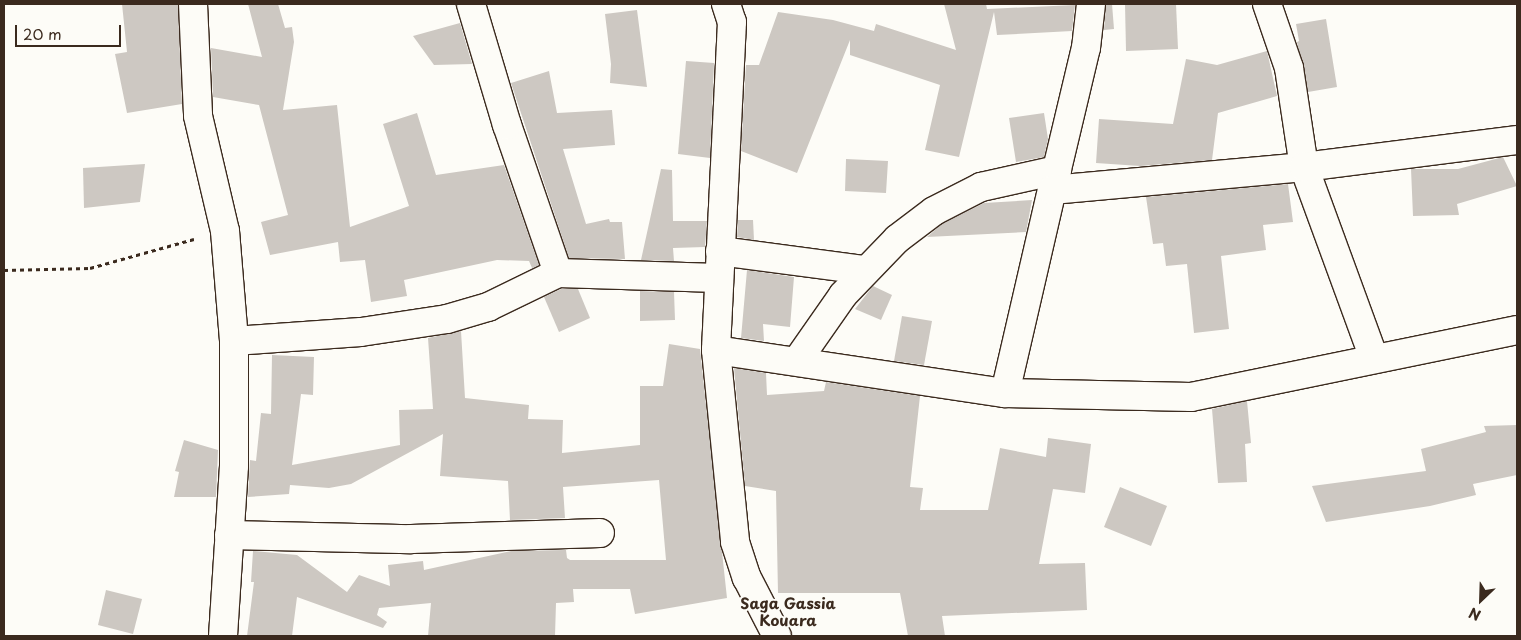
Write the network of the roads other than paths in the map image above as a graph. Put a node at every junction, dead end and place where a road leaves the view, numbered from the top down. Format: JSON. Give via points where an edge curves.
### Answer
{"nodes":[{"id":1,"x":194,"y":4,"type":"edge"},
{"id":2,"x":471,"y":4,"type":"edge"},
{"id":3,"x":726,"y":4,"type":"edge"},
{"id":4,"x":1091,"y":4,"type":"edge"},
{"id":5,"x":1267,"y":4,"type":"edge"},
{"id":6,"x":1517,"y":140,"type":"edge"},
{"id":7,"x":1304,"y":167,"type":"junction"},
{"id":8,"x":1055,"y":180,"type":"junction"},
{"id":9,"x":720,"y":251,"type":"junction"},
{"id":10,"x":866,"y":270,"type":"junction"},
{"id":11,"x":558,"y":273,"type":"junction"},
{"id":12,"x":718,"y":278,"type":"junction"},
{"id":13,"x":1517,"y":330,"type":"edge"},
{"id":14,"x":234,"y":341,"type":"junction"},
{"id":15,"x":716,"y":350,"type":"junction"},
{"id":16,"x":1374,"y":358,"type":"junction"},
{"id":17,"x":797,"y":362,"type":"junction"},
{"id":18,"x":1005,"y":393,"type":"junction"},
{"id":19,"x":600,"y":533,"type":"dead end"},
{"id":20,"x":229,"y":536,"type":"junction"},
{"id":21,"x":223,"y":636,"type":"edge"},
{"id":22,"x":777,"y":636,"type":"edge"}],
"edges":[{"from":1,"to":14,"type":"street","via":[[198,116],[226,231]]},
{"from":2,"to":11,"type":"street","via":[[507,125]]},
{"from":3,"to":9,"type":"street","via":[[732,22]]},
{"from":4,"to":8,"type":"street","via":[[1086,48]]},
{"from":5,"to":7,"type":"street","via":[[1290,68]]},
{"from":6,"to":7,"type":"street"},
{"from":7,"to":8,"type":"street"},
{"from":7,"to":16,"type":"street"},
{"from":8,"to":10,"type":"street","via":[[981,187],[954,198],[898,239]]},
{"from":8,"to":18,"type":"street"},
{"from":9,"to":10,"type":"street"},
{"from":9,"to":12,"type":"street"},
{"from":10,"to":17,"type":"street","via":[[830,311]]},
{"from":11,"to":12,"type":"street"},
{"from":11,"to":14,"type":"street","via":[[488,306],[447,319],[362,332]]},
{"from":12,"to":15,"type":"street"},
{"from":13,"to":16,"type":"street"},
{"from":14,"to":20,"type":"street","via":[[234,466]]},
{"from":15,"to":17,"type":"street"},
{"from":15,"to":22,"type":"street","via":[[735,542],[747,578]]},
{"from":16,"to":18,"type":"street","via":[[1191,397]]},
{"from":17,"to":18,"type":"street"},
{"from":19,"to":20,"type":"street","via":[[412,539]]},
{"from":20,"to":21,"type":"street"}]}
